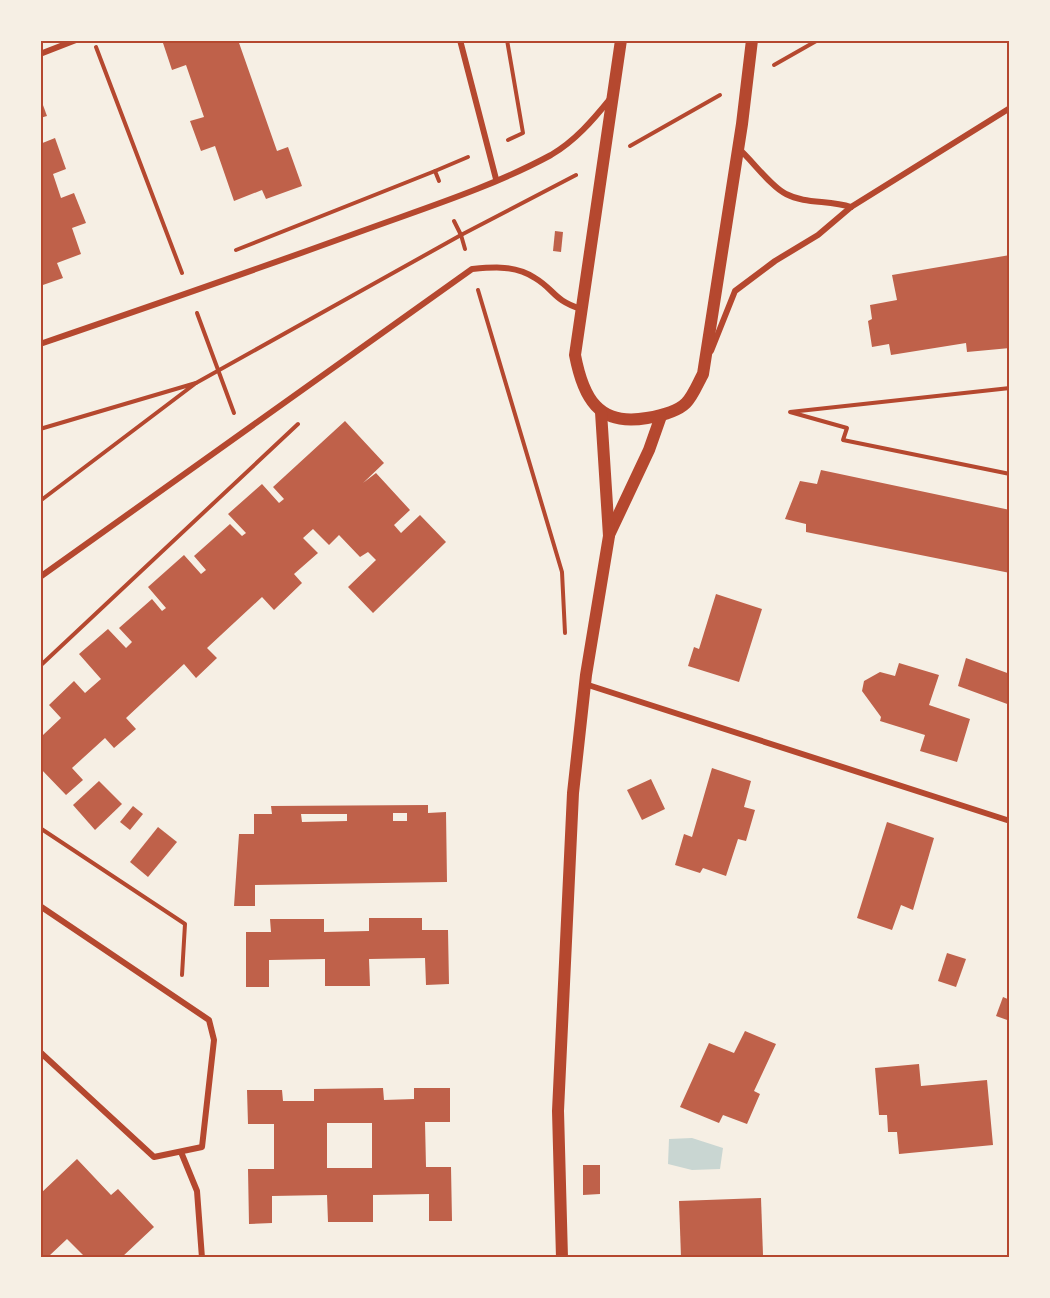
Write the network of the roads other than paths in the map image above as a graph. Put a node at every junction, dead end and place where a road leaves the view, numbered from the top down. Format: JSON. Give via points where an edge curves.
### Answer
{"nodes":[{"id":1,"x":76,"y":40,"type":"edge"},
{"id":2,"x":460,"y":40,"type":"edge"},
{"id":3,"x":621,"y":40,"type":"edge"},
{"id":4,"x":752,"y":40,"type":"edge"},
{"id":5,"x":40,"y":54,"type":"edge"},
{"id":6,"x":610,"y":98,"type":"junction"},
{"id":7,"x":1010,"y":108,"type":"edge"},
{"id":8,"x":738,"y":148,"type":"junction"},
{"id":9,"x":496,"y":179,"type":"junction"},
{"id":10,"x":851,"y":207,"type":"junction"},
{"id":11,"x":580,"y":309,"type":"junction"},
{"id":12,"x":40,"y":344,"type":"edge"},
{"id":13,"x":703,"y":374,"type":"junction"},
{"id":14,"x":600,"y":412,"type":"junction"},
{"id":15,"x":661,"y":416,"type":"junction"},
{"id":16,"x":609,"y":536,"type":"junction"},
{"id":17,"x":40,"y":577,"type":"edge"},
{"id":18,"x":585,"y":684,"type":"junction"},
{"id":19,"x":1010,"y":820,"type":"edge"},
{"id":20,"x":40,"y":906,"type":"edge"},
{"id":21,"x":40,"y":1052,"type":"edge"},
{"id":22,"x":181,"y":1152,"type":"junction"},
{"id":23,"x":202,"y":1257,"type":"edge"},
{"id":24,"x":562,"y":1257,"type":"edge"}],
"edges":[{"from":1,"to":5,"type":"street"},
{"from":2,"to":9,"type":"street"},
{"from":3,"to":6,"type":"main road"},
{"from":4,"to":8,"type":"main road"},
{"from":6,"to":9,"type":"street","via":[[586,128],[552,154]]},
{"from":6,"to":11,"type":"main road"},
{"from":7,"to":10,"type":"street"},
{"from":8,"to":10,"type":"street","via":[[784,194]]},
{"from":8,"to":13,"type":"main road"},
{"from":9,"to":12,"type":"street","via":[[445,201]]},
{"from":10,"to":13,"type":"street","via":[[818,236],[735,291]]},
{"from":11,"to":14,"type":"main road","via":[[575,355],[580,383]]},
{"from":11,"to":17,"type":"street","via":[[562,303],[535,278],[507,267],[472,268]]},
{"from":13,"to":15,"type":"main road","via":[[686,403]]},
{"from":14,"to":15,"type":"main road","via":[[631,422]]},
{"from":14,"to":16,"type":"main road"},
{"from":15,"to":16,"type":"main road"},
{"from":16,"to":18,"type":"main road"},
{"from":18,"to":19,"type":"street"},
{"from":18,"to":24,"type":"main road","via":[[564,928],[558,1111]]},
{"from":20,"to":22,"type":"street","via":[[209,1020],[214,1040],[202,1147]]},
{"from":21,"to":22,"type":"street","via":[[154,1157]]},
{"from":22,"to":23,"type":"street","via":[[197,1191]]}]}
